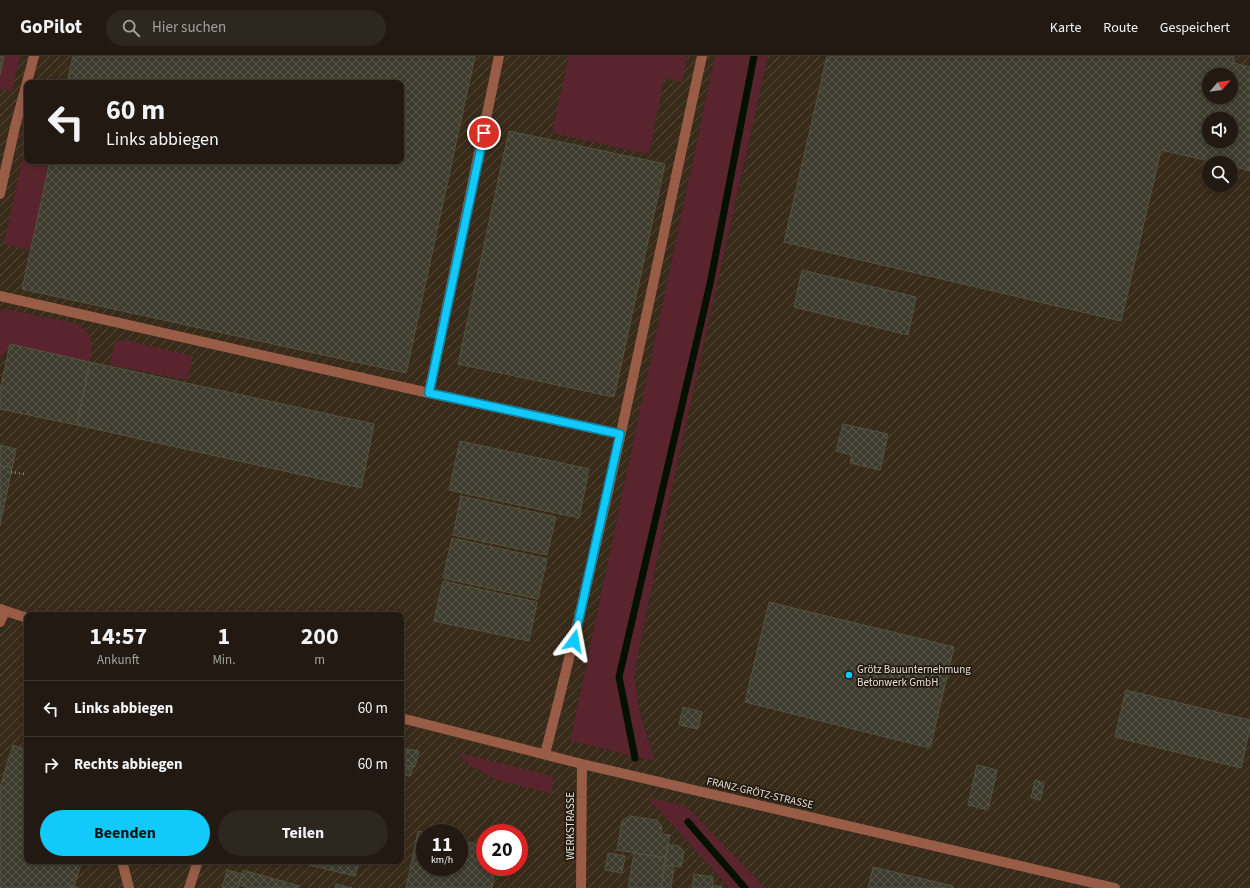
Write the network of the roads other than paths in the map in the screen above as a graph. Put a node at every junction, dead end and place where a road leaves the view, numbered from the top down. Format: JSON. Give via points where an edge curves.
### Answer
{"nodes":[{"id":1,"x":34,"y":56,"type":"edge"},
{"id":2,"x":500,"y":56,"type":"edge"},
{"id":3,"x":702,"y":56,"type":"edge"},
{"id":4,"x":28,"y":80,"type":"edge"},
{"id":5,"x":24,"y":93,"type":"edge"},
{"id":6,"x":0,"y":194,"type":"edge"},
{"id":7,"x":0,"y":296,"type":"edge"},
{"id":8,"x":429,"y":393,"type":"junction"},
{"id":9,"x":620,"y":434,"type":"junction"},
{"id":10,"x":2,"y":610,"type":"edge"},
{"id":11,"x":24,"y":617,"type":"edge"},
{"id":12,"x":0,"y":622,"type":"edge"},
{"id":13,"x":404,"y":719,"type":"edge"},
{"id":14,"x":545,"y":754,"type":"junction"},
{"id":15,"x":582,"y":764,"type":"junction"},
{"id":16,"x":123,"y":864,"type":"edge"},
{"id":17,"x":197,"y":864,"type":"edge"},
{"id":18,"x":129,"y":888,"type":"edge"},
{"id":19,"x":189,"y":888,"type":"edge"},
{"id":20,"x":581,"y":888,"type":"edge"},
{"id":21,"x":1115,"y":888,"type":"edge"}],
"edges":[{"from":1,"to":4,"type":"street"},
{"from":2,"to":8,"type":"street"},
{"from":3,"to":9,"type":"street"},
{"from":5,"to":6,"type":"street"},
{"from":7,"to":8,"type":"street"},
{"from":8,"to":9,"type":"street"},
{"from":9,"to":14,"type":"street"},
{"from":10,"to":11,"type":"street"},
{"from":10,"to":12,"type":"street"},
{"from":13,"to":14,"type":"street","name":"FRANZ-GRÖTZ-STRASSE"},
{"from":14,"to":15,"type":"street","name":"FRANZ-GRÖTZ-STRASSE"},
{"from":15,"to":20,"type":"street","name":"WERKSTRASSE"},
{"from":15,"to":21,"type":"street","name":"FRANZ-GRÖTZ-STRASSE"},
{"from":16,"to":18,"type":"street"},
{"from":17,"to":19,"type":"street"}]}
